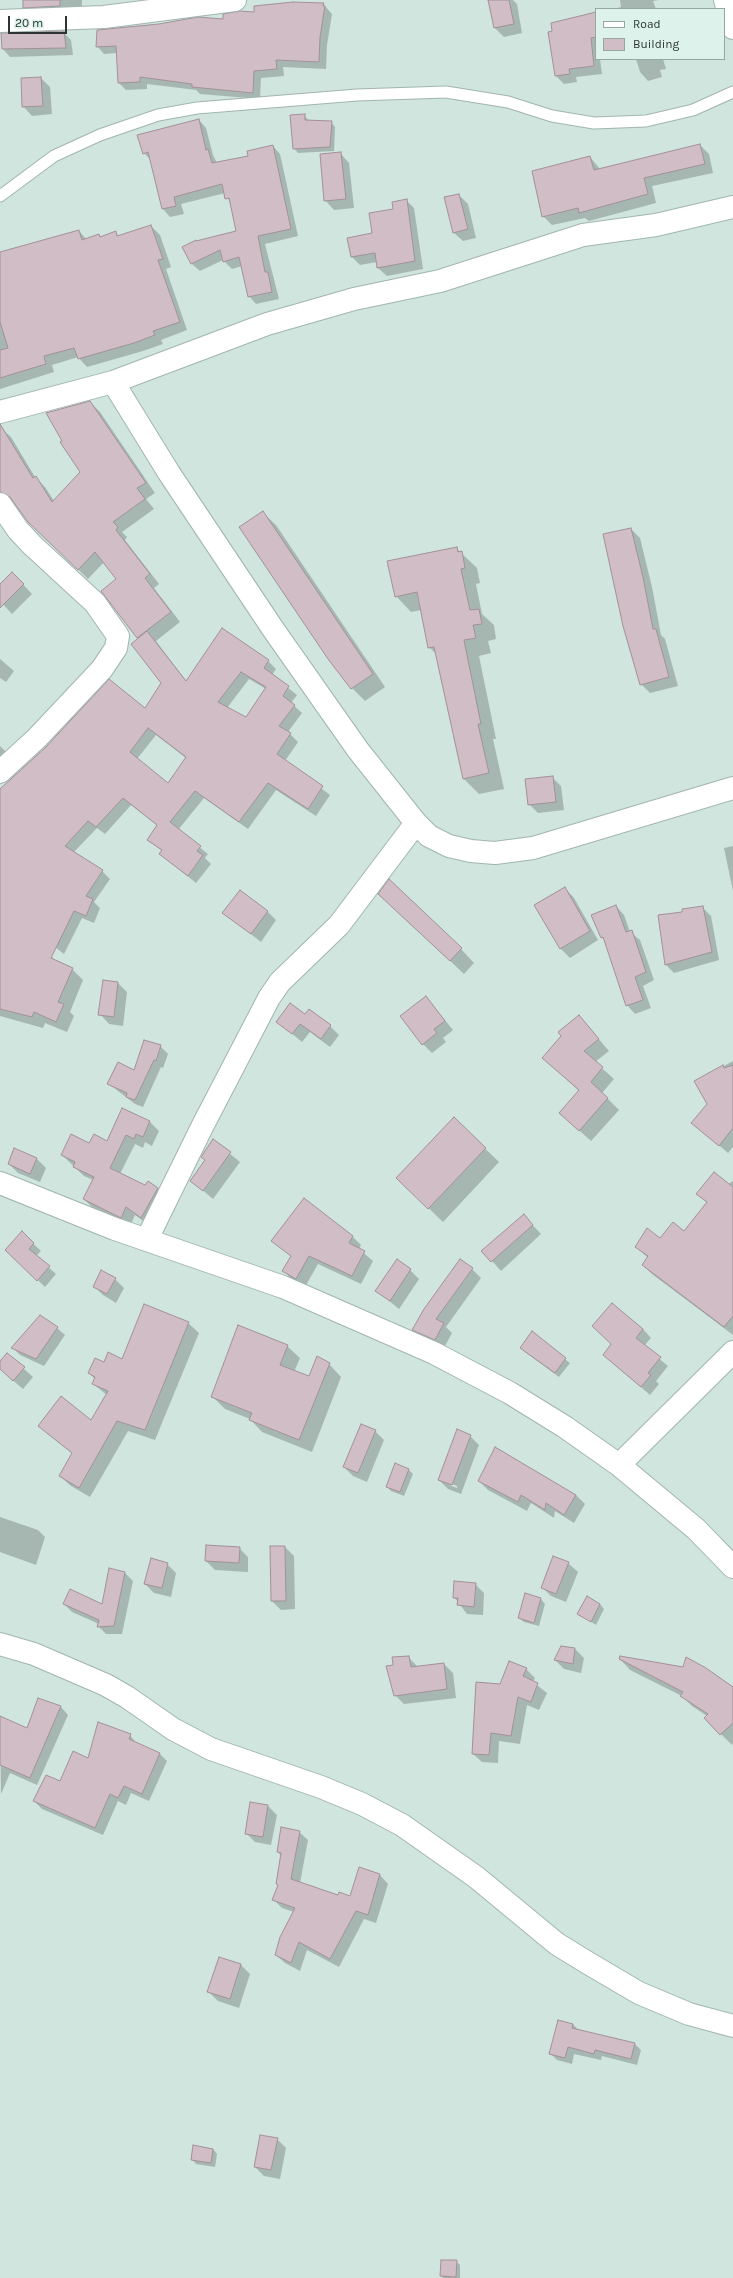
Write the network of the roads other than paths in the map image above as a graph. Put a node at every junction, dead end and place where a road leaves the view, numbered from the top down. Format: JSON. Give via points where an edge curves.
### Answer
{"nodes":[{"id":1,"x":235,"y":0,"type":"edge"},
{"id":2,"x":725,"y":0,"type":"edge"},
{"id":3,"x":0,"y":21,"type":"edge"},
{"id":4,"x":733,"y":28,"type":"edge"},
{"id":5,"x":733,"y":92,"type":"edge"},
{"id":6,"x":0,"y":196,"type":"edge"},
{"id":7,"x":733,"y":208,"type":"edge"},
{"id":8,"x":113,"y":382,"type":"junction"},
{"id":9,"x":0,"y":412,"type":"edge"},
{"id":10,"x":0,"y":504,"type":"edge"},
{"id":11,"x":0,"y":772,"type":"edge"},
{"id":12,"x":733,"y":788,"type":"edge"},
{"id":13,"x":416,"y":823,"type":"junction"},
{"id":14,"x":0,"y":1183,"type":"edge"},
{"id":15,"x":147,"y":1239,"type":"junction"},
{"id":16,"x":733,"y":1352,"type":"edge"},
{"id":17,"x":619,"y":1465,"type":"junction"},
{"id":18,"x":733,"y":1567,"type":"edge"},
{"id":19,"x":0,"y":1644,"type":"edge"},
{"id":20,"x":733,"y":2026,"type":"edge"}],
"edges":[{"from":1,"to":3,"type":"street","via":[[104,17]]},
{"from":2,"to":4,"type":"street"},
{"from":5,"to":6,"type":"lane","via":[[693,110],[646,121],[594,123],[552,116],[508,102],[446,92],[357,95],[197,108],[158,115],[100,135],[54,156]]},
{"from":7,"to":8,"type":"street","via":[[656,225],[584,235],[440,280],[354,299],[268,324]]},
{"from":8,"to":9,"type":"street"},
{"from":8,"to":13,"type":"street","via":[[168,473],[273,629],[358,750]]},
{"from":10,"to":11,"type":"street","via":[[32,545],[95,603],[118,636],[116,648],[102,668],[37,738]]},
{"from":12,"to":13,"type":"street","via":[[533,848],[495,852],[471,851],[449,846],[429,836]]},
{"from":13,"to":15,"type":"street","via":[[339,925],[280,982],[269,998]]},
{"from":14,"to":15,"type":"street"},
{"from":15,"to":17,"type":"street","via":[[283,1287],[434,1353],[510,1393]]},
{"from":16,"to":17,"type":"street"},
{"from":17,"to":18,"type":"street","via":[[696,1530]]},
{"from":19,"to":20,"type":"street","via":[[34,1654],[106,1685],[128,1697],[173,1729],[211,1749],[321,1787],[402,1824],[444,1853],[557,1944],[588,1964],[639,1993],[689,2014]]}]}
